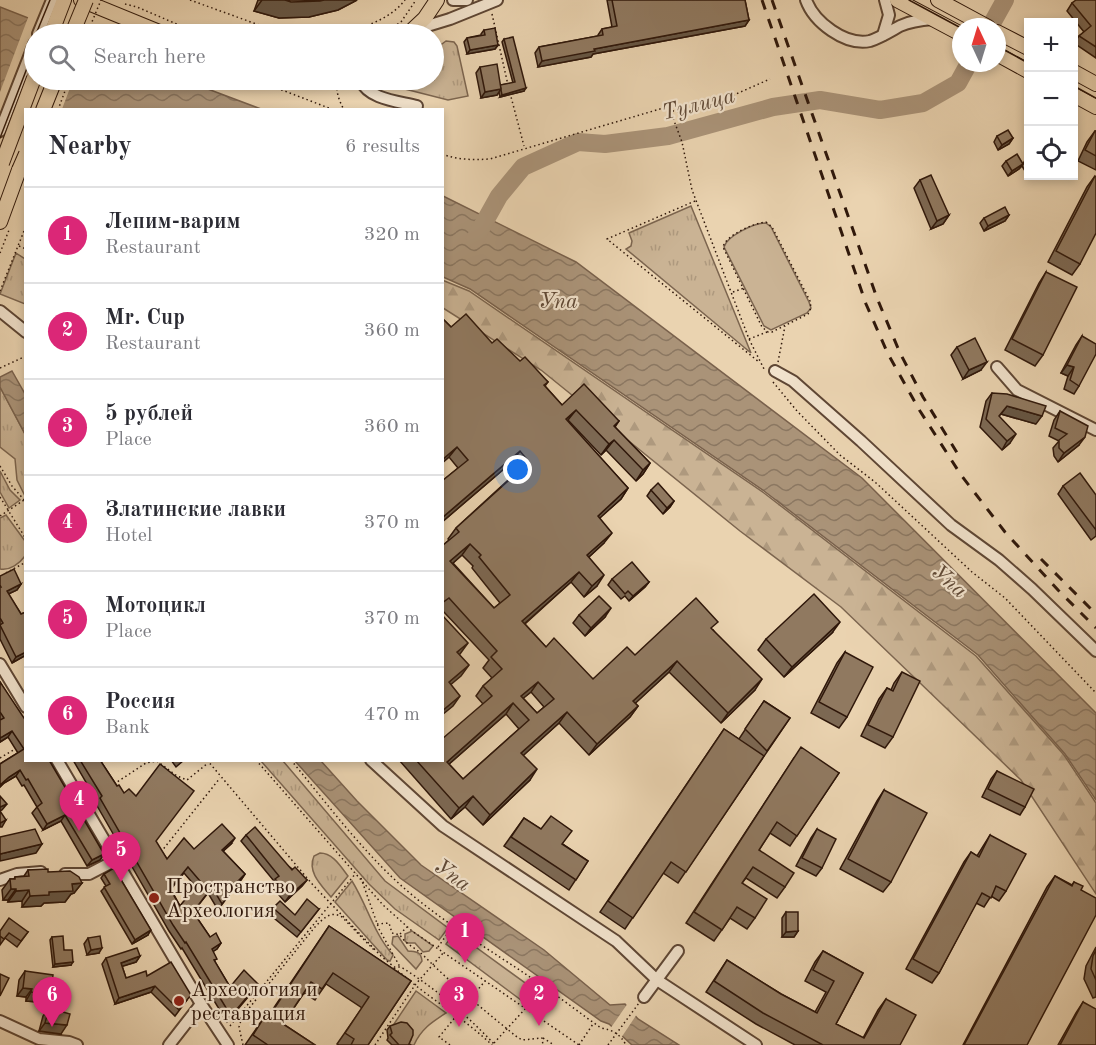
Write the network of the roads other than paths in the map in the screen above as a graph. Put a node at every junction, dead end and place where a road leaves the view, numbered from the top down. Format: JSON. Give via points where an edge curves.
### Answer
{"nodes":[{"id":1,"x":52,"y":0,"type":"edge"},
{"id":2,"x":64,"y":0,"type":"edge"},
{"id":3,"x":83,"y":0,"type":"edge"},
{"id":4,"x":437,"y":0,"type":"edge"},
{"id":5,"x":453,"y":0,"type":"edge"},
{"id":6,"x":467,"y":0,"type":"edge"},
{"id":7,"x":806,"y":0,"type":"edge"},
{"id":8,"x":885,"y":0,"type":"edge"},
{"id":9,"x":897,"y":0,"type":"edge"},
{"id":10,"x":940,"y":1,"type":"edge"},
{"id":11,"x":494,"y":4,"type":"edge"},
{"id":12,"x":971,"y":18,"type":"edge"},
{"id":13,"x":933,"y":19,"type":"junction"},
{"id":14,"x":42,"y":24,"type":"edge"},
{"id":15,"x":55,"y":24,"type":"edge"},
{"id":16,"x":75,"y":24,"type":"edge"},
{"id":17,"x":140,"y":24,"type":"edge"},
{"id":18,"x":418,"y":24,"type":"edge"},
{"id":19,"x":435,"y":24,"type":"edge"},
{"id":20,"x":952,"y":29,"type":"edge"},
{"id":21,"x":883,"y":35,"type":"junction"},
{"id":22,"x":1006,"y":36,"type":"edge"},
{"id":23,"x":1024,"y":45,"type":"edge"},
{"id":24,"x":1006,"y":59,"type":"edge"},
{"id":25,"x":1024,"y":68,"type":"edge"},
{"id":26,"x":24,"y":70,"type":"edge"},
{"id":27,"x":1078,"y":74,"type":"edge"},
{"id":28,"x":1096,"y":84,"type":"edge"},
{"id":29,"x":29,"y":90,"type":"edge"},
{"id":30,"x":51,"y":90,"type":"edge"},
{"id":31,"x":366,"y":90,"type":"edge"},
{"id":32,"x":1078,"y":96,"type":"edge"},
{"id":33,"x":417,"y":106,"type":"dead end"},
{"id":34,"x":1096,"y":106,"type":"edge"},
{"id":35,"x":44,"y":108,"type":"edge"},
{"id":36,"x":0,"y":131,"type":"edge"},
{"id":37,"x":24,"y":159,"type":"edge"},
{"id":38,"x":1,"y":165,"type":"edge"},
{"id":39,"x":0,"y":222,"type":"edge"},
{"id":40,"x":0,"y":311,"type":"edge"},
{"id":41,"x":24,"y":330,"type":"edge"},
{"id":42,"x":997,"y":367,"type":"dead end"},
{"id":43,"x":775,"y":370,"type":"road end"},
{"id":44,"x":1096,"y":430,"type":"edge"},
{"id":45,"x":1096,"y":651,"type":"edge"},
{"id":46,"x":0,"y":664,"type":"edge"},
{"id":47,"x":24,"y":704,"type":"edge"},
{"id":48,"x":58,"y":762,"type":"edge"},
{"id":49,"x":373,"y":762,"type":"edge"},
{"id":50,"x":116,"y":860,"type":"junction"},
{"id":51,"x":0,"y":880,"type":"edge"},
{"id":52,"x":678,"y":951,"type":"dead end"},
{"id":53,"x":657,"y":980,"type":"junction"},
{"id":54,"x":641,"y":1000,"type":"road end"},
{"id":55,"x":201,"y":1005,"type":"junction"},
{"id":56,"x":0,"y":1021,"type":"edge"},
{"id":57,"x":225,"y":1040,"type":"edge"},
{"id":58,"x":77,"y":1045,"type":"edge"},
{"id":59,"x":169,"y":1045,"type":"edge"},
{"id":60,"x":756,"y":1045,"type":"edge"}],
"edges":[{"from":1,"to":14,"type":"street"},
{"from":2,"to":15,"type":"main road"},
{"from":3,"to":16,"type":"main road","bridge":true},
{"from":3,"to":17,"type":"main road"},
{"from":4,"to":18,"type":"main road"},
{"from":5,"to":6,"type":"street"},
{"from":7,"to":21,"type":"street","via":[[829,30],[852,40],[869,41]]},
{"from":8,"to":21,"type":"street","via":[[889,15]]},
{"from":9,"to":13,"type":"main road"},
{"from":10,"to":12,"type":"main road"},
{"from":11,"to":19,"type":"street"},
{"from":13,"to":20,"type":"main road"},
{"from":13,"to":21,"type":"street","via":[[903,25]]},
{"from":22,"to":23,"type":"main road"},
{"from":24,"to":25,"type":"main road"},
{"from":26,"to":36,"type":"street"},
{"from":27,"to":28,"type":"main road"},
{"from":29,"to":38,"type":"main road","bridge":true},
{"from":30,"to":35,"type":"main road"},
{"from":31,"to":33,"type":"street"},
{"from":32,"to":34,"type":"main road"},
{"from":37,"to":39,"type":"main road","bridge":true},
{"from":40,"to":41,"type":"street"},
{"from":42,"to":44,"type":"street","via":[[1017,390]]},
{"from":43,"to":45,"type":"street","via":[[793,381],[951,525],[1007,567]]},
{"from":46,"to":47,"type":"street"},
{"from":48,"to":50,"type":"street"},
{"from":49,"to":53,"type":"street","via":[[443,826],[616,941]]},
{"from":50,"to":51,"type":"street","via":[[78,876],[42,872]]},
{"from":50,"to":55,"type":"street"},
{"from":52,"to":53,"type":"street"},
{"from":53,"to":54,"type":"street"},
{"from":53,"to":60,"type":"street"},
{"from":55,"to":57,"type":"street"},
{"from":55,"to":59,"type":"street"},
{"from":56,"to":58,"type":"street","via":[[39,1039]]}]}
